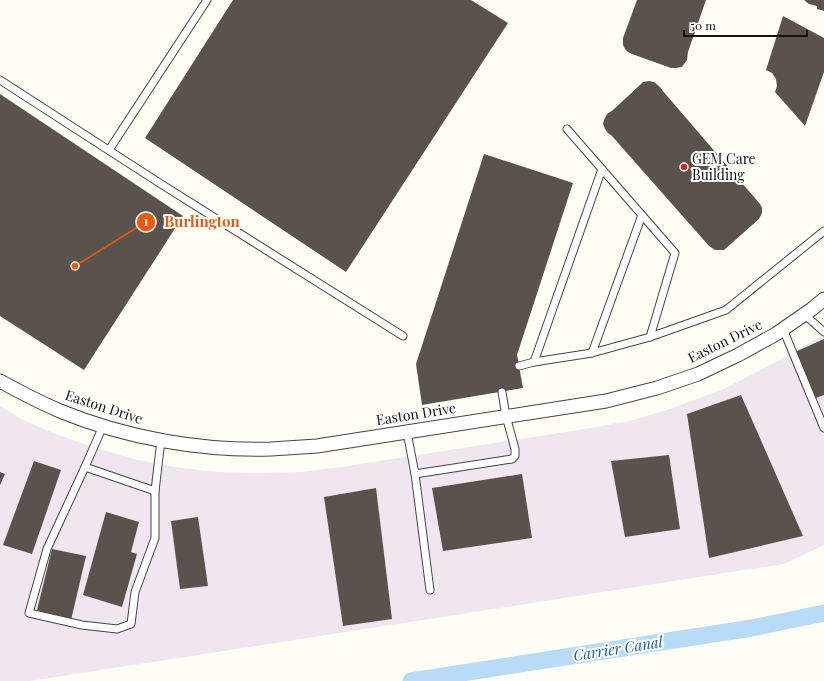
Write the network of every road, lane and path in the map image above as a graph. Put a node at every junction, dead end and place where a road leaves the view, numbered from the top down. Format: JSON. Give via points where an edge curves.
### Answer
{"nodes":[{"id":1,"x":207,"y":0,"type":"edge"},
{"id":2,"x":0,"y":80,"type":"edge"},
{"id":3,"x":567,"y":129,"type":"dead end"},
{"id":4,"x":109,"y":150,"type":"junction"},
{"id":5,"x":602,"y":169,"type":"junction"},
{"id":6,"x":642,"y":215,"type":"junction"},
{"id":7,"x":824,"y":231,"type":"edge"},
{"id":8,"x":824,"y":299,"type":"edge"},
{"id":9,"x":804,"y":314,"type":"junction"},
{"id":10,"x":784,"y":328,"type":"junction"},
{"id":11,"x":824,"y":332,"type":"edge"},
{"id":12,"x":403,"y":336,"type":"dead end"},
{"id":13,"x":650,"y":337,"type":"junction"},
{"id":14,"x":592,"y":353,"type":"junction"},
{"id":15,"x":534,"y":362,"type":"junction"},
{"id":16,"x":519,"y":366,"type":"dead end"},
{"id":17,"x":0,"y":381,"type":"edge"},
{"id":18,"x":502,"y":392,"type":"dead end"},
{"id":19,"x":506,"y":416,"type":"junction"},
{"id":20,"x":103,"y":426,"type":"junction"},
{"id":21,"x":824,"y":428,"type":"edge"},
{"id":22,"x":407,"y":432,"type":"junction"},
{"id":23,"x":161,"y":440,"type":"junction"},
{"id":24,"x":86,"y":467,"type":"junction"},
{"id":25,"x":415,"y":474,"type":"junction"},
{"id":26,"x":155,"y":491,"type":"junction"},
{"id":27,"x":430,"y":590,"type":"dead end"}],
"edges":[{"from":1,"to":4,"type":"lane"},
{"from":2,"to":4,"type":"lane"},
{"from":3,"to":5,"type":"lane"},
{"from":4,"to":12,"type":"lane"},
{"from":5,"to":6,"type":"lane"},
{"from":5,"to":15,"type":"lane"},
{"from":6,"to":13,"type":"lane","via":[[675,253]]},
{"from":6,"to":14,"type":"lane"},
{"from":7,"to":13,"type":"lane","via":[[726,310]]},
{"from":8,"to":9,"type":"street","name":"Easton Drive"},
{"from":9,"to":10,"type":"street","name":"Easton Drive"},
{"from":9,"to":11,"type":"lane"},
{"from":10,"to":19,"type":"street","name":"Easton Drive","via":[[738,355],[698,374],[657,388],[606,401]]},
{"from":10,"to":21,"type":"lane"},
{"from":13,"to":14,"type":"lane"},
{"from":14,"to":15,"type":"lane"},
{"from":15,"to":16,"type":"lane"},
{"from":17,"to":20,"type":"street","name":"Easton Drive","via":[[60,411]]},
{"from":18,"to":19,"type":"lane"},
{"from":19,"to":22,"type":"street","name":"Easton Drive"},
{"from":19,"to":25,"type":"lane","via":[[515,448],[515,456],[512,459]]},
{"from":20,"to":23,"type":"street","name":"Easton Drive"},
{"from":20,"to":24,"type":"lane"},
{"from":22,"to":23,"type":"street","name":"Easton Drive","via":[[317,446],[272,449],[191,445]]},
{"from":22,"to":25,"type":"lane"},
{"from":23,"to":26,"type":"lane"},
{"from":24,"to":26,"type":"lane"},
{"from":24,"to":26,"type":"lane","via":[[47,549],[29,613],[82,625],[117,629],[131,624],[135,592],[155,538]]},
{"from":25,"to":27,"type":"lane"}]}
